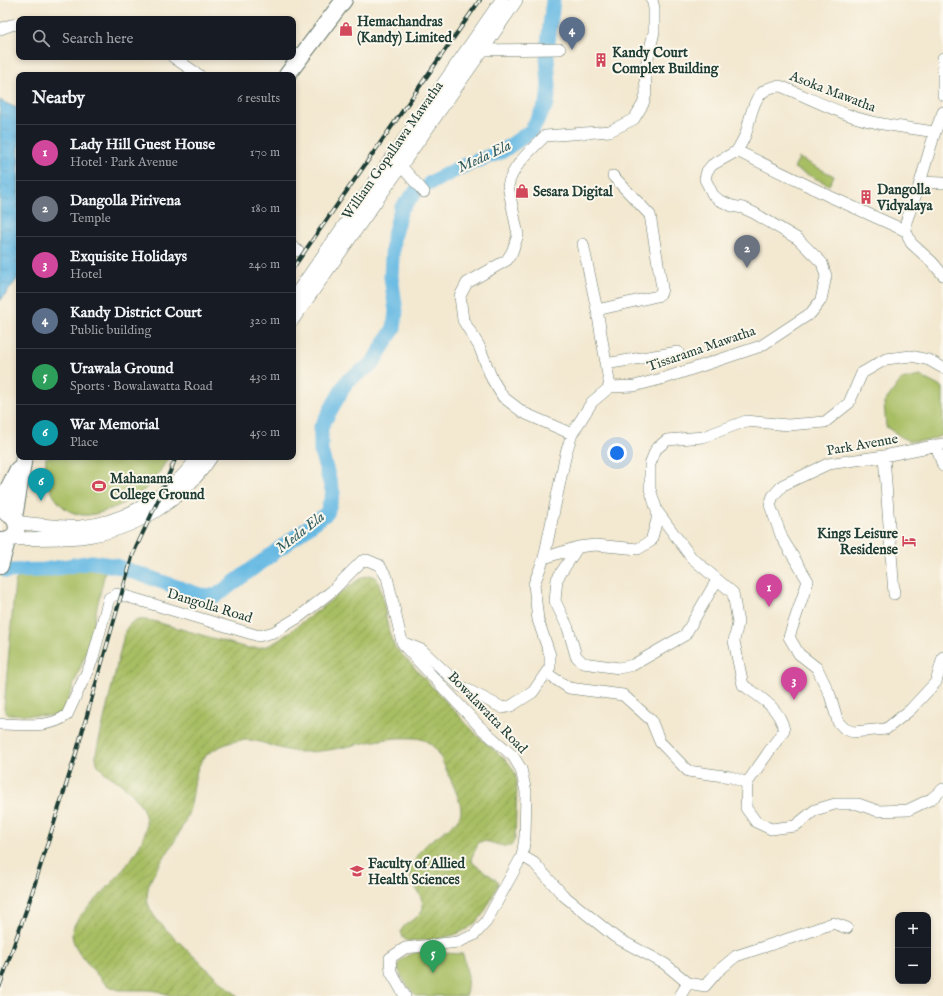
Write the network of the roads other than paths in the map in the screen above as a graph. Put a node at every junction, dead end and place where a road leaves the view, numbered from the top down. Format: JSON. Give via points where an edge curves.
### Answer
{"nodes":[{"id":1,"x":344,"y":0,"type":"edge"},
{"id":2,"x":502,"y":0,"type":"edge"},
{"id":3,"x":516,"y":0,"type":"edge"},
{"id":4,"x":652,"y":0,"type":"edge"},
{"id":5,"x":16,"y":24,"type":"edge"},
{"id":6,"x":0,"y":29,"type":"edge"},
{"id":7,"x":560,"y":49,"type":"dead end"},
{"id":8,"x":482,"y":50,"type":"junction"},
{"id":9,"x":943,"y":58,"type":"edge"},
{"id":10,"x":177,"y":60,"type":"edge"},
{"id":11,"x":195,"y":72,"type":"edge"},
{"id":12,"x":289,"y":72,"type":"edge"},
{"id":13,"x":943,"y":95,"type":"edge"},
{"id":14,"x":943,"y":112,"type":"edge"},
{"id":15,"x":934,"y":132,"type":"junction"},
{"id":16,"x":737,"y":150,"type":"junction"},
{"id":17,"x":401,"y":166,"type":"junction"},
{"id":18,"x":613,"y":176,"type":"dead end"},
{"id":19,"x":920,"y":182,"type":"junction"},
{"id":20,"x":943,"y":183,"type":"edge"},
{"id":21,"x":424,"y":192,"type":"dead end"},
{"id":22,"x":906,"y":231,"type":"junction"},
{"id":23,"x":583,"y":244,"type":"dead end"},
{"id":24,"x":943,"y":275,"type":"edge"},
{"id":25,"x":296,"y":295,"type":"edge"},
{"id":26,"x":597,"y":310,"type":"junction"},
{"id":27,"x":296,"y":315,"type":"edge"},
{"id":28,"x":678,"y":352,"type":"dead end"},
{"id":29,"x":606,"y":364,"type":"junction"},
{"id":30,"x":943,"y":368,"type":"edge"},
{"id":31,"x":610,"y":387,"type":"junction"},
{"id":32,"x":572,"y":434,"type":"junction"},
{"id":33,"x":940,"y":445,"type":"edge"},
{"id":34,"x":884,"y":456,"type":"junction"},
{"id":35,"x":22,"y":460,"type":"edge"},
{"id":36,"x":23,"y":460,"type":"edge"},
{"id":37,"x":196,"y":460,"type":"edge"},
{"id":38,"x":209,"y":460,"type":"edge"},
{"id":39,"x":943,"y":466,"type":"edge"},
{"id":40,"x":0,"y":505,"type":"edge"},
{"id":41,"x":657,"y":512,"type":"junction"},
{"id":42,"x":10,"y":517,"type":"edge"},
{"id":43,"x":6,"y":541,"type":"edge"},
{"id":44,"x":578,"y":547,"type":"junction"},
{"id":45,"x":544,"y":558,"type":"junction"},
{"id":46,"x":0,"y":565,"type":"edge"},
{"id":47,"x":717,"y":580,"type":"junction"},
{"id":48,"x":894,"y":594,"type":"dead end"},
{"id":49,"x":402,"y":642,"type":"junction"},
{"id":50,"x":943,"y":657,"type":"edge"},
{"id":51,"x":546,"y":674,"type":"junction"},
{"id":52,"x":0,"y":724,"type":"edge"},
{"id":53,"x":747,"y":783,"type":"junction"},
{"id":54,"x":943,"y":789,"type":"edge"},
{"id":55,"x":522,"y":856,"type":"junction"},
{"id":56,"x":847,"y":928,"type":"dead end"},
{"id":57,"x":688,"y":983,"type":"junction"},
{"id":58,"x":405,"y":996,"type":"edge"},
{"id":59,"x":680,"y":996,"type":"edge"}],
"edges":[{"from":1,"to":12,"type":"highway"},
{"from":2,"to":25,"type":"main road","name":"William Gopallawa Mawatha"},
{"from":3,"to":8,"type":"main road","name":"William Gopallawa Mawatha"},
{"from":4,"to":32,"type":"street","via":[[654,32],[645,70],[644,104],[634,119],[610,131],[545,136],[522,160],[509,179],[508,186],[518,235],[512,252],[507,260],[467,283],[460,296],[463,320],[479,346],[492,379],[503,396],[524,413]]},
{"from":5,"to":6,"type":"street"},
{"from":7,"to":8,"type":"street"},
{"from":8,"to":17,"type":"main road","name":"William Gopallawa Mawatha"},
{"from":9,"to":13,"type":"street"},
{"from":10,"to":11,"type":"street"},
{"from":14,"to":15,"type":"street"},
{"from":15,"to":16,"type":"street","name":"Asoka Mawatha","via":[[875,123],[846,115],[780,86],[766,89],[760,95],[752,110],[746,134]]},
{"from":15,"to":19,"type":"street"},
{"from":16,"to":22,"type":"street"},
{"from":16,"to":31,"type":"street","name":"Tissarama Mawatha","via":[[712,165],[706,171],[705,179],[719,200],[743,208],[798,239],[822,263],[826,276],[821,300],[811,313],[761,346],[665,378],[634,386]]},
{"from":17,"to":21,"type":"street"},
{"from":17,"to":27,"type":"main road","name":"William Gopallawa Mawatha"},
{"from":18,"to":26,"type":"street","via":[[650,215],[662,288],[657,296]]},
{"from":19,"to":20,"type":"street"},
{"from":19,"to":22,"type":"street","via":[[906,222]]},
{"from":22,"to":24,"type":"street","via":[[911,243]]},
{"from":23,"to":26,"type":"street"},
{"from":26,"to":29,"type":"street"},
{"from":28,"to":29,"type":"street"},
{"from":29,"to":31,"type":"street"},
{"from":30,"to":41,"type":"street","via":[[929,360],[911,356],[886,359],[862,373],[849,402],[825,422],[788,425],[746,421],[703,437],[667,440],[656,449],[650,464],[650,489]]},
{"from":31,"to":32,"type":"street","via":[[592,402]]},
{"from":32,"to":45,"type":"street"},
{"from":33,"to":34,"type":"street","name":"Park Avenue"},
{"from":33,"to":39,"type":"street","name":"Park Avenue"},
{"from":34,"to":48,"type":"street"},
{"from":34,"to":50,"type":"street","name":"Park Avenue","via":[[828,464],[783,485],[773,496],[770,505],[782,538],[808,581],[789,637],[799,654],[817,668],[830,695],[838,722],[853,732],[886,730],[910,710],[936,682]]},
{"from":35,"to":40,"type":"highway"},
{"from":36,"to":42,"type":"highway"},
{"from":37,"to":42,"type":"main road","via":[[185,474],[161,494],[134,510],[97,524],[65,527]]},
{"from":38,"to":43,"type":"main road","via":[[196,478],[175,498],[152,514],[129,525],[81,537]]},
{"from":41,"to":44,"type":"street","via":[[650,541],[638,549],[596,545]]},
{"from":41,"to":47,"type":"street","via":[[691,558]]},
{"from":42,"to":43,"type":"highway","via":[[17,528],[15,535]]},
{"from":43,"to":46,"type":"highway"},
{"from":44,"to":45,"type":"street"},
{"from":44,"to":47,"type":"street","via":[[557,579],[555,600],[568,628],[576,656],[583,663],[619,668],[633,665],[686,635]]},
{"from":45,"to":51,"type":"street","via":[[534,584],[538,620],[550,655],[550,668]]},
{"from":47,"to":53,"type":"street","via":[[733,593],[738,623],[734,641],[743,685],[771,705],[782,721],[784,730]]},
{"from":49,"to":51,"type":"street","via":[[422,650],[460,686],[504,708],[512,706],[533,692]]},
{"from":49,"to":52,"type":"street","name":"Dangolla Road","via":[[387,577],[379,565],[367,560],[362,561],[332,591],[299,617],[274,632],[259,636],[121,595],[109,598],[92,661],[67,715],[52,723]]},
{"from":49,"to":55,"type":"street","name":"Bowalawatta Road","via":[[480,727],[513,756],[521,769],[526,792]]},
{"from":51,"to":53,"type":"street","via":[[569,688],[623,695],[651,720],[660,742],[688,771]]},
{"from":53,"to":54,"type":"street","via":[[746,808],[756,822],[771,829],[795,826],[815,810],[835,804],[858,804],[878,811],[908,810],[931,800]]},
{"from":55,"to":57,"type":"street","via":[[534,863],[563,895],[615,937],[665,964]]},
{"from":55,"to":58,"type":"street","name":"Bowalawatta Road","via":[[486,922],[474,935],[458,942],[404,948],[390,958],[392,972]]},
{"from":56,"to":57,"type":"street","via":[[833,923],[736,956],[705,986]]},
{"from":57,"to":59,"type":"street"}]}
